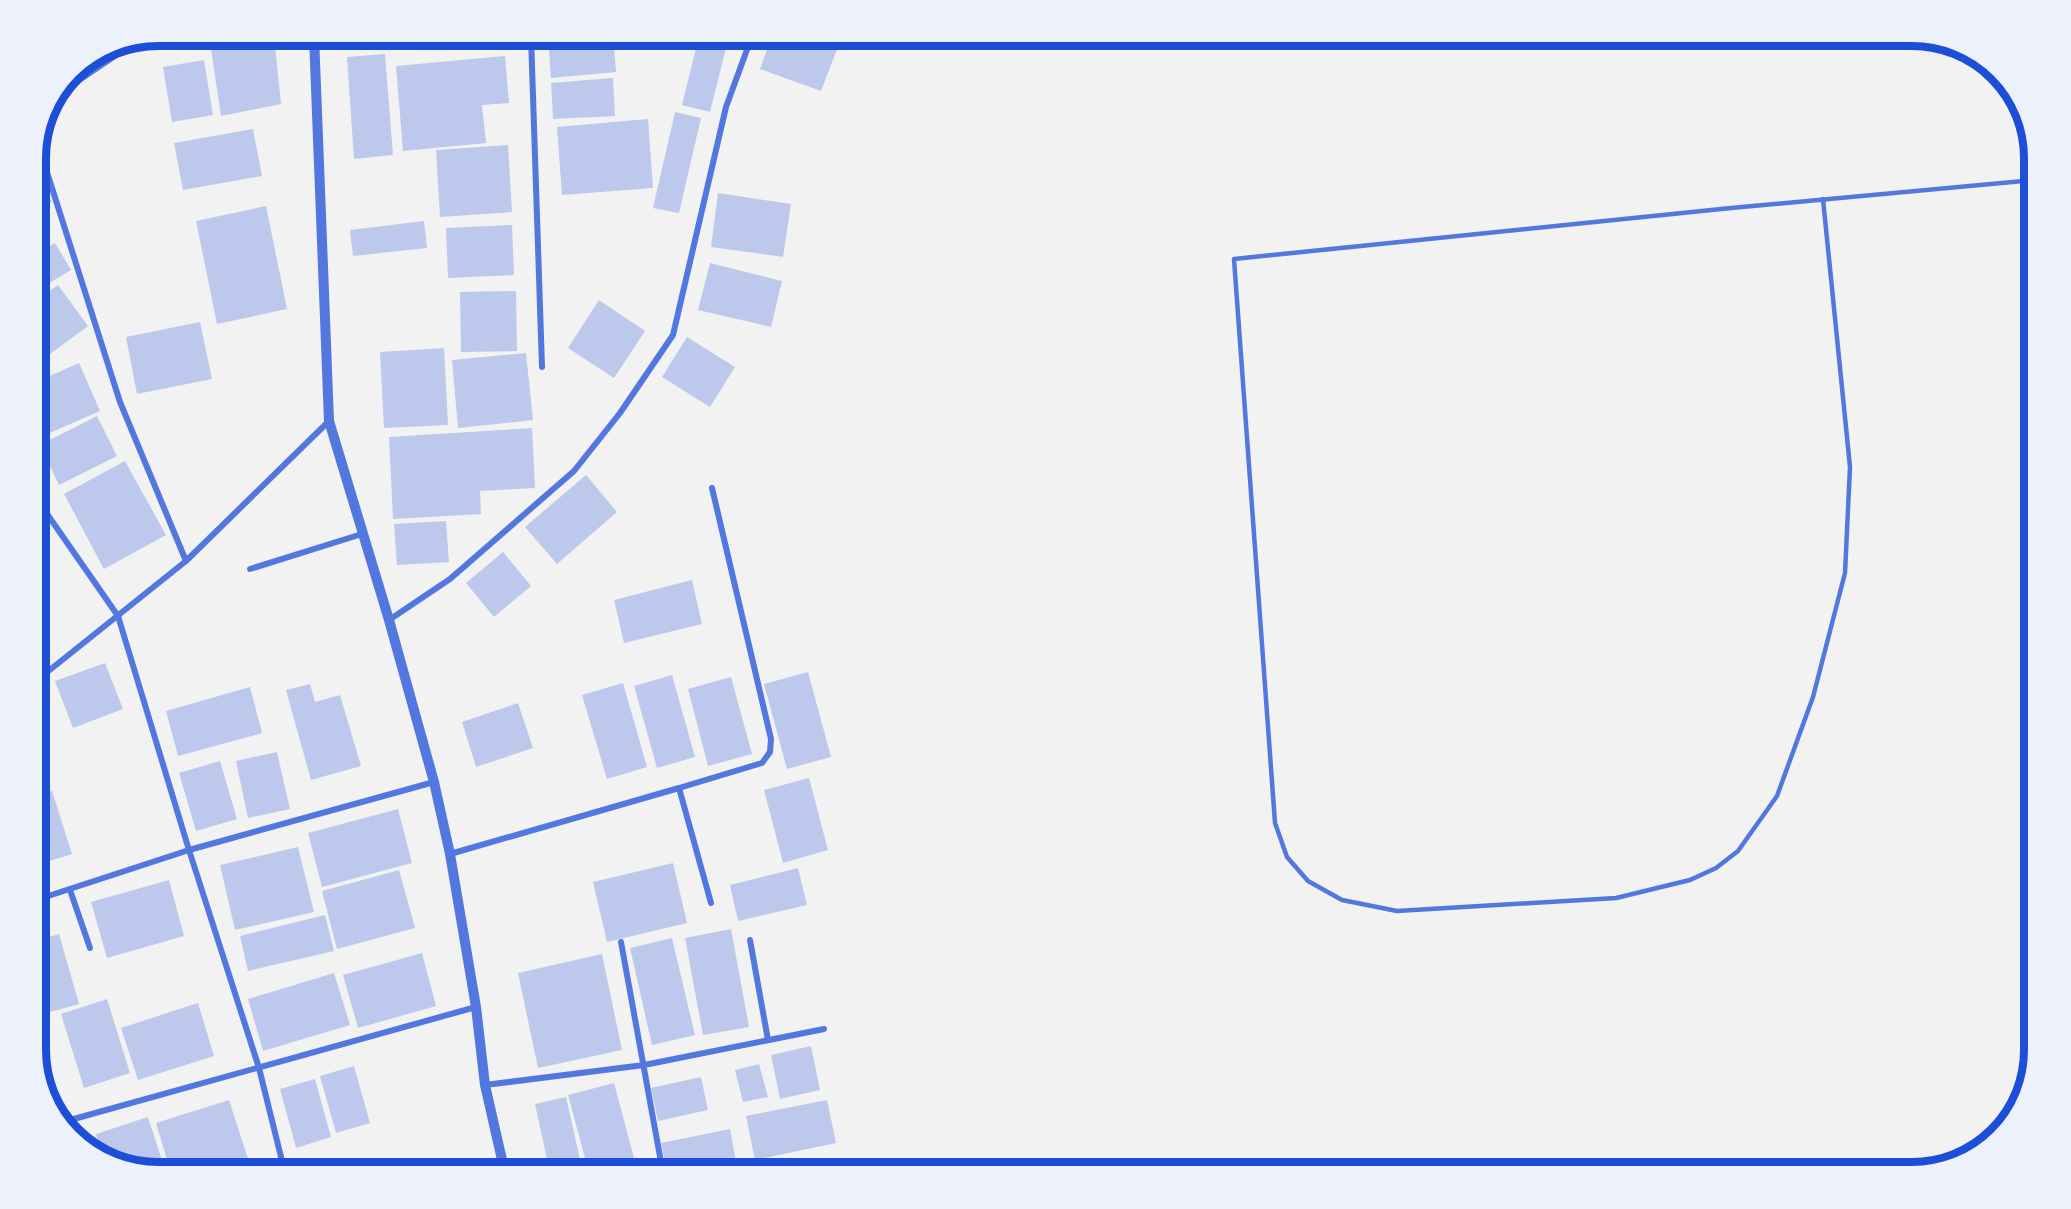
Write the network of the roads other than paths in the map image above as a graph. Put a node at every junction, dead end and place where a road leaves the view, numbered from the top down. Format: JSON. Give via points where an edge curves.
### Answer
{"nodes":[{"id":1,"x":314,"y":46,"type":"edge"},
{"id":2,"x":531,"y":46,"type":"edge"},
{"id":3,"x":748,"y":46,"type":"edge"},
{"id":4,"x":112,"y":57,"type":"edge"},
{"id":5,"x":78,"y":80,"type":"edge"},
{"id":6,"x":47,"y":172,"type":"edge"},
{"id":7,"x":2024,"y":181,"type":"edge"},
{"id":8,"x":1823,"y":199,"type":"junction"},
{"id":9,"x":542,"y":367,"type":"dead end"},
{"id":10,"x":329,"y":421,"type":"junction"},
{"id":11,"x":712,"y":488,"type":"dead end"},
{"id":12,"x":47,"y":514,"type":"edge"},
{"id":13,"x":362,"y":534,"type":"junction"},
{"id":14,"x":186,"y":561,"type":"junction"},
{"id":15,"x":250,"y":569,"type":"dead end"},
{"id":16,"x":118,"y":616,"type":"junction"},
{"id":17,"x":389,"y":620,"type":"junction"},
{"id":18,"x":47,"y":672,"type":"edge"},
{"id":19,"x":434,"y":782,"type":"junction"},
{"id":20,"x":679,"y":788,"type":"junction"},
{"id":21,"x":189,"y":850,"type":"junction"},
{"id":22,"x":450,"y":854,"type":"junction"},
{"id":23,"x":70,"y":890,"type":"junction"},
{"id":24,"x":47,"y":897,"type":"edge"},
{"id":25,"x":711,"y":903,"type":"dead end"},
{"id":26,"x":750,"y":940,"type":"dead end"},
{"id":27,"x":621,"y":942,"type":"dead end"},
{"id":28,"x":90,"y":948,"type":"dead end"},
{"id":29,"x":476,"y":1007,"type":"junction"},
{"id":30,"x":824,"y":1029,"type":"dead end"},
{"id":31,"x":768,"y":1040,"type":"junction"},
{"id":32,"x":644,"y":1065,"type":"junction"},
{"id":33,"x":259,"y":1068,"type":"junction"},
{"id":34,"x":485,"y":1085,"type":"junction"},
{"id":35,"x":71,"y":1120,"type":"edge"},
{"id":36,"x":282,"y":1162,"type":"edge"},
{"id":37,"x":502,"y":1162,"type":"edge"},
{"id":38,"x":661,"y":1162,"type":"edge"}],
"edges":[{"from":1,"to":10,"type":"street"},
{"from":2,"to":9,"type":"street"},
{"from":3,"to":17,"type":"street","via":[[726,107],[673,335],[620,413],[574,471],[450,579]]},
{"from":4,"to":5,"type":"street"},
{"from":6,"to":14,"type":"street","via":[[120,402]]},
{"from":7,"to":8,"type":"lane"},
{"from":8,"to":8,"type":"lane","via":[[1850,467],[1845,573],[1814,697],[1777,796],[1738,851],[1716,868],[1690,880],[1616,898],[1396,910],[1342,900],[1308,881],[1287,857],[1275,823],[1234,259]]},
{"from":10,"to":13,"type":"street"},
{"from":10,"to":14,"type":"street"},
{"from":11,"to":20,"type":"street","via":[[771,739],[770,752],[762,763]]},
{"from":12,"to":16,"type":"street"},
{"from":13,"to":15,"type":"street"},
{"from":13,"to":17,"type":"street"},
{"from":14,"to":16,"type":"street"},
{"from":16,"to":18,"type":"street"},
{"from":16,"to":21,"type":"street"},
{"from":17,"to":19,"type":"street"},
{"from":19,"to":21,"type":"street"},
{"from":19,"to":22,"type":"street"},
{"from":20,"to":22,"type":"street"},
{"from":20,"to":25,"type":"street"},
{"from":21,"to":23,"type":"street"},
{"from":21,"to":33,"type":"street"},
{"from":22,"to":29,"type":"street"},
{"from":23,"to":24,"type":"street"},
{"from":23,"to":28,"type":"street"},
{"from":26,"to":31,"type":"street"},
{"from":27,"to":32,"type":"street"},
{"from":29,"to":33,"type":"street"},
{"from":29,"to":34,"type":"street"},
{"from":30,"to":31,"type":"street"},
{"from":31,"to":32,"type":"street"},
{"from":32,"to":34,"type":"street"},
{"from":32,"to":38,"type":"street"},
{"from":33,"to":35,"type":"street"},
{"from":33,"to":36,"type":"street"},
{"from":34,"to":37,"type":"street"}]}
